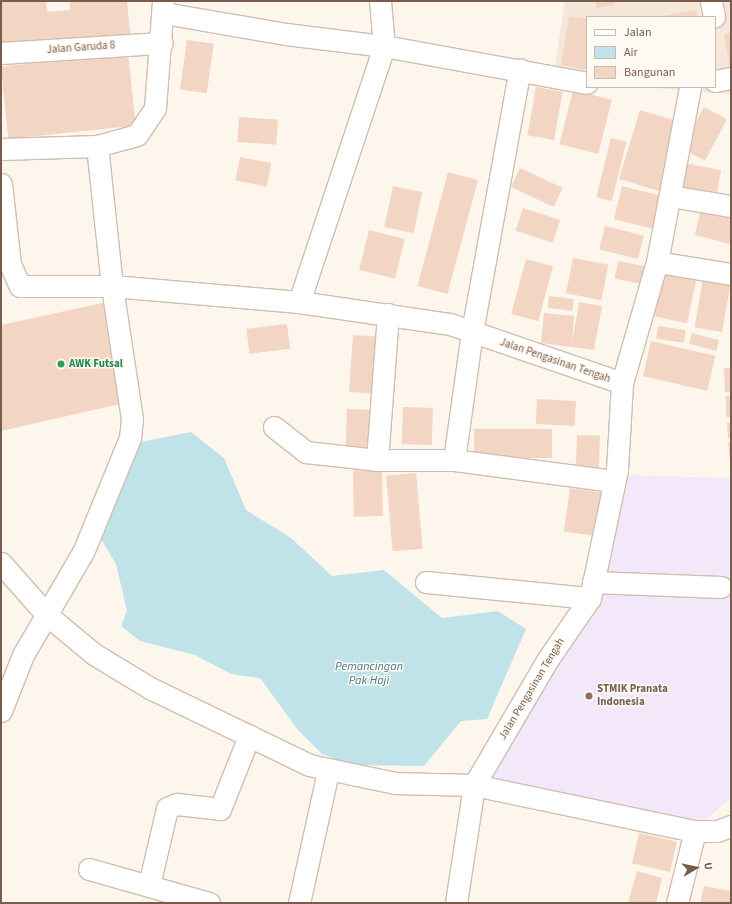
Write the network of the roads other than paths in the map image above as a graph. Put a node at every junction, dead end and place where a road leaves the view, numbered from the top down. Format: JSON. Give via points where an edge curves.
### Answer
{"nodes":[{"id":1,"x":380,"y":1,"type":"edge"},
{"id":2,"x":711,"y":1,"type":"edge"},
{"id":3,"x":164,"y":7,"type":"edge"},
{"id":4,"x":714,"y":16,"type":"edge"},
{"id":5,"x":162,"y":43,"type":"junction"},
{"id":6,"x":384,"y":46,"type":"junction"},
{"id":7,"x":1,"y":53,"type":"edge"},
{"id":8,"x":520,"y":69,"type":"junction"},
{"id":9,"x":731,"y":78,"type":"edge"},
{"id":10,"x":716,"y":81,"type":"edge"},
{"id":11,"x":586,"y":82,"type":"edge"},
{"id":12,"x":690,"y":88,"type":"edge"},
{"id":13,"x":97,"y":146,"type":"junction"},
{"id":14,"x":1,"y":149,"type":"edge"},
{"id":15,"x":1,"y":184,"type":"edge"},
{"id":16,"x":670,"y":196,"type":"junction"},
{"id":17,"x":731,"y":206,"type":"edge"},
{"id":18,"x":656,"y":262,"type":"junction"},
{"id":19,"x":731,"y":274,"type":"edge"},
{"id":20,"x":112,"y":286,"type":"junction"},
{"id":21,"x":299,"y":302,"type":"junction"},
{"id":22,"x":388,"y":314,"type":"junction"},
{"id":23,"x":472,"y":332,"type":"junction"},
{"id":24,"x":622,"y":383,"type":"junction"},
{"id":25,"x":274,"y":427,"type":"dead end"},
{"id":26,"x":377,"y":460,"type":"junction"},
{"id":27,"x":454,"y":460,"type":"junction"},
{"id":28,"x":613,"y":481,"type":"junction"},
{"id":29,"x":1,"y":563,"type":"edge"},
{"id":30,"x":426,"y":582,"type":"dead end"},
{"id":31,"x":721,"y":587,"type":"dead end"},
{"id":32,"x":592,"y":590,"type":"junction"},
{"id":33,"x":47,"y":615,"type":"junction"},
{"id":34,"x":1,"y":711,"type":"edge"},
{"id":35,"x":249,"y":736,"type":"junction"},
{"id":36,"x":328,"y":771,"type":"junction"},
{"id":37,"x":474,"y":785,"type":"junction"},
{"id":38,"x":731,"y":826,"type":"edge"},
{"id":39,"x":695,"y":830,"type":"junction"},
{"id":40,"x":89,"y":869,"type":"dead end"},
{"id":41,"x":148,"y":885,"type":"junction"},
{"id":42,"x":179,"y":899,"type":"edge"},
{"id":43,"x":209,"y":903,"type":"edge"},
{"id":44,"x":299,"y":903,"type":"edge"},
{"id":45,"x":456,"y":903,"type":"edge"},
{"id":46,"x":677,"y":903,"type":"edge"}],
"edges":[{"from":1,"to":6,"type":"street"},
{"from":2,"to":4,"type":"street"},
{"from":3,"to":5,"type":"street"},
{"from":3,"to":6,"type":"street","via":[[286,34]]},
{"from":5,"to":7,"type":"street","name":"Jalan Garuda 8"},
{"from":5,"to":13,"type":"street","via":[[155,108],[137,135]]},
{"from":6,"to":8,"type":"street"},
{"from":6,"to":21,"type":"street"},
{"from":8,"to":11,"type":"street"},
{"from":8,"to":23,"type":"street"},
{"from":9,"to":10,"type":"street"},
{"from":12,"to":16,"type":"street"},
{"from":13,"to":14,"type":"street"},
{"from":13,"to":20,"type":"street"},
{"from":15,"to":20,"type":"street","name":"Jalan Pengasinan Tengah","via":[[10,264],[20,286]]},
{"from":16,"to":17,"type":"street"},
{"from":16,"to":18,"type":"street"},
{"from":18,"to":19,"type":"street"},
{"from":18,"to":24,"type":"street"},
{"from":20,"to":21,"type":"street","name":"Jalan Pengasinan Tengah"},
{"from":20,"to":33,"type":"street","via":[[132,419],[130,438],[84,550]]},
{"from":21,"to":22,"type":"street","name":"Jalan Pengasinan Tengah"},
{"from":22,"to":23,"type":"street","name":"Jalan Pengasinan Tengah","via":[[450,324]]},
{"from":22,"to":26,"type":"street"},
{"from":23,"to":24,"type":"street","name":"Jalan Pengasinan Tengah"},
{"from":23,"to":27,"type":"street"},
{"from":24,"to":28,"type":"street","name":"Jalan Pengasinan Tengah"},
{"from":25,"to":26,"type":"street","via":[[306,452]]},
{"from":26,"to":27,"type":"street"},
{"from":27,"to":28,"type":"street"},
{"from":28,"to":32,"type":"street","name":"Jalan Pengasinan Tengah"},
{"from":29,"to":33,"type":"street"},
{"from":30,"to":32,"type":"street"},
{"from":31,"to":32,"type":"street"},
{"from":32,"to":37,"type":"street","name":"Jalan Pengasinan Tengah"},
{"from":33,"to":34,"type":"street","via":[[23,655]]},
{"from":33,"to":35,"type":"street","via":[[94,654],[150,688]]},
{"from":35,"to":36,"type":"street"},
{"from":35,"to":41,"type":"street","via":[[220,809],[177,804],[167,808]]},
{"from":36,"to":37,"type":"street","via":[[395,783]]},
{"from":36,"to":44,"type":"street"},
{"from":37,"to":39,"type":"street"},
{"from":37,"to":45,"type":"street","name":"Jalan Pengasinan Tengah"},
{"from":38,"to":39,"type":"street","via":[[717,831]]},
{"from":39,"to":46,"type":"street"},
{"from":40,"to":41,"type":"street"},
{"from":41,"to":42,"type":"street"},
{"from":42,"to":43,"type":"street"}]}
